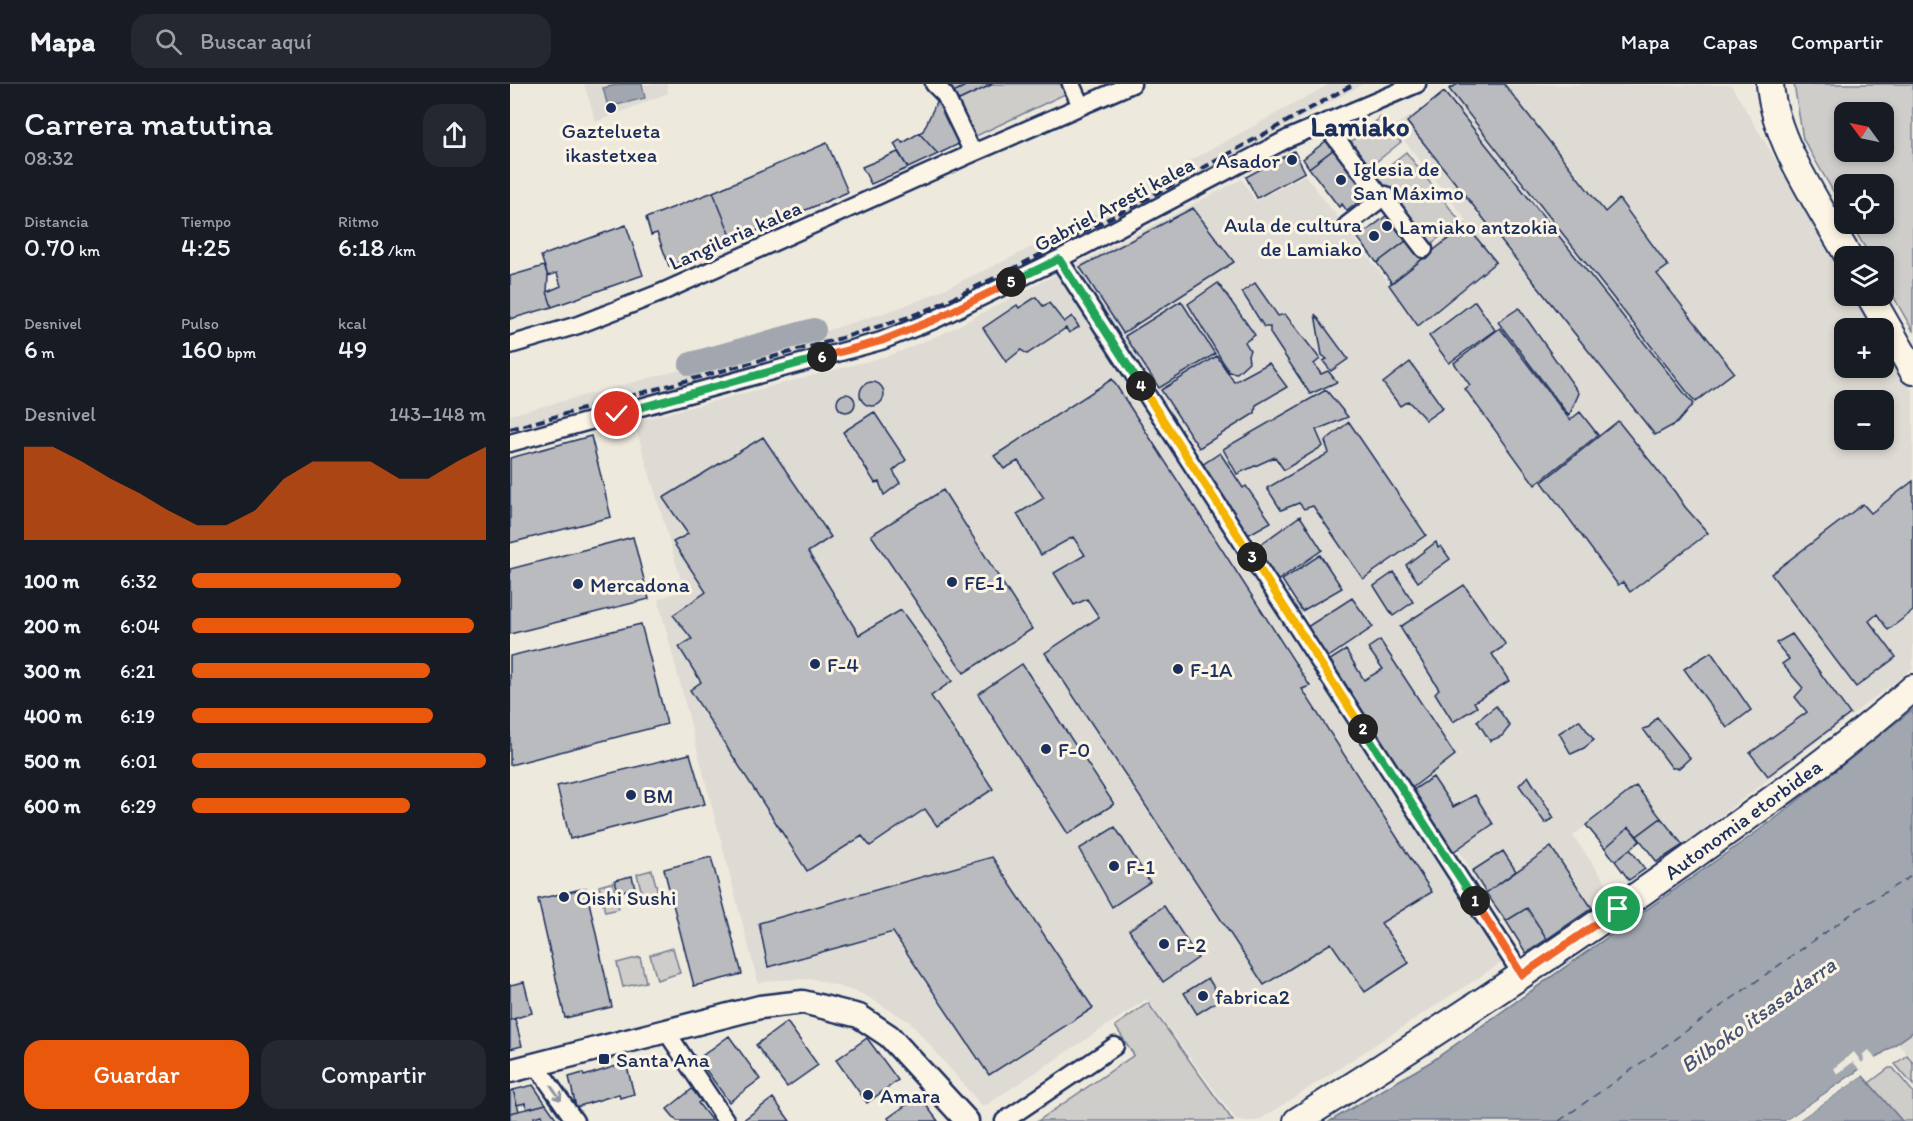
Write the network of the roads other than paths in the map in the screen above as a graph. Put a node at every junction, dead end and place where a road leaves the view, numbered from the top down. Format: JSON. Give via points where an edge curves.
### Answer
{"nodes":[{"id":1,"x":934,"y":84,"type":"edge"},
{"id":2,"x":1071,"y":84,"type":"edge"},
{"id":3,"x":1417,"y":84,"type":"edge"},
{"id":4,"x":1770,"y":84,"type":"edge"},
{"id":5,"x":1126,"y":85,"type":"edge"},
{"id":6,"x":1082,"y":106,"type":"junction"},
{"id":7,"x":1325,"y":124,"type":"junction"},
{"id":8,"x":973,"y":153,"type":"junction"},
{"id":9,"x":1384,"y":197,"type":"junction"},
{"id":10,"x":1347,"y":225,"type":"dead end"},
{"id":11,"x":1842,"y":246,"type":"edge"},
{"id":12,"x":1424,"y":249,"type":"dead end"},
{"id":13,"x":1059,"y":259,"type":"junction"},
{"id":14,"x":1876,"y":306,"type":"edge"},
{"id":15,"x":510,"y":345,"type":"edge"},
{"id":16,"x":1913,"y":371,"type":"edge"},
{"id":17,"x":510,"y":443,"type":"edge"},
{"id":18,"x":1913,"y":688,"type":"edge"},
{"id":19,"x":1522,"y":975,"type":"junction"},
{"id":20,"x":666,"y":1031,"type":"junction"},
{"id":21,"x":1115,"y":1046,"type":"dead end"},
{"id":22,"x":537,"y":1065,"type":"junction"},
{"id":23,"x":510,"y":1071,"type":"edge"},
{"id":24,"x":575,"y":1121,"type":"edge"},
{"id":25,"x":726,"y":1121,"type":"edge"},
{"id":26,"x":967,"y":1121,"type":"edge"},
{"id":27,"x":1004,"y":1121,"type":"edge"},
{"id":28,"x":1297,"y":1121,"type":"edge"}],
"edges":[{"from":1,"to":8,"type":"street","via":[[945,95]]},
{"from":2,"to":6,"type":"street"},
{"from":3,"to":7,"type":"street","name":"Gabriel Aresti kalea"},
{"from":4,"to":11,"type":"main road","via":[[1787,147]]},
{"from":5,"to":6,"type":"street","name":"Langileria kalea"},
{"from":6,"to":8,"type":"street","name":"Langileria kalea"},
{"from":7,"to":9,"type":"street"},
{"from":7,"to":13,"type":"street","name":"Gabriel Aresti kalea","via":[[1289,138]]},
{"from":8,"to":15,"type":"street","name":"Langileria kalea","via":[[660,293],[578,325]]},
{"from":9,"to":10,"type":"street"},
{"from":9,"to":12,"type":"street"},
{"from":13,"to":17,"type":"street","name":"Gabriel Aresti kalea","via":[[934,320],[881,341]]},
{"from":13,"to":19,"type":"street"},
{"from":14,"to":16,"type":"main road"},
{"from":18,"to":19,"type":"main road","name":"Autonomia etorbidea","via":[[1748,817]]},
{"from":19,"to":28,"type":"main road","name":"Autonomia etorbidea"},
{"from":20,"to":22,"type":"street"},
{"from":20,"to":25,"type":"street"},
{"from":20,"to":26,"type":"street","via":[[775,1004],[802,1002],[829,1007],[859,1016],[889,1036]]},
{"from":21,"to":27,"type":"street"},
{"from":22,"to":23,"type":"street"},
{"from":22,"to":24,"type":"street","one_way":true}]}
